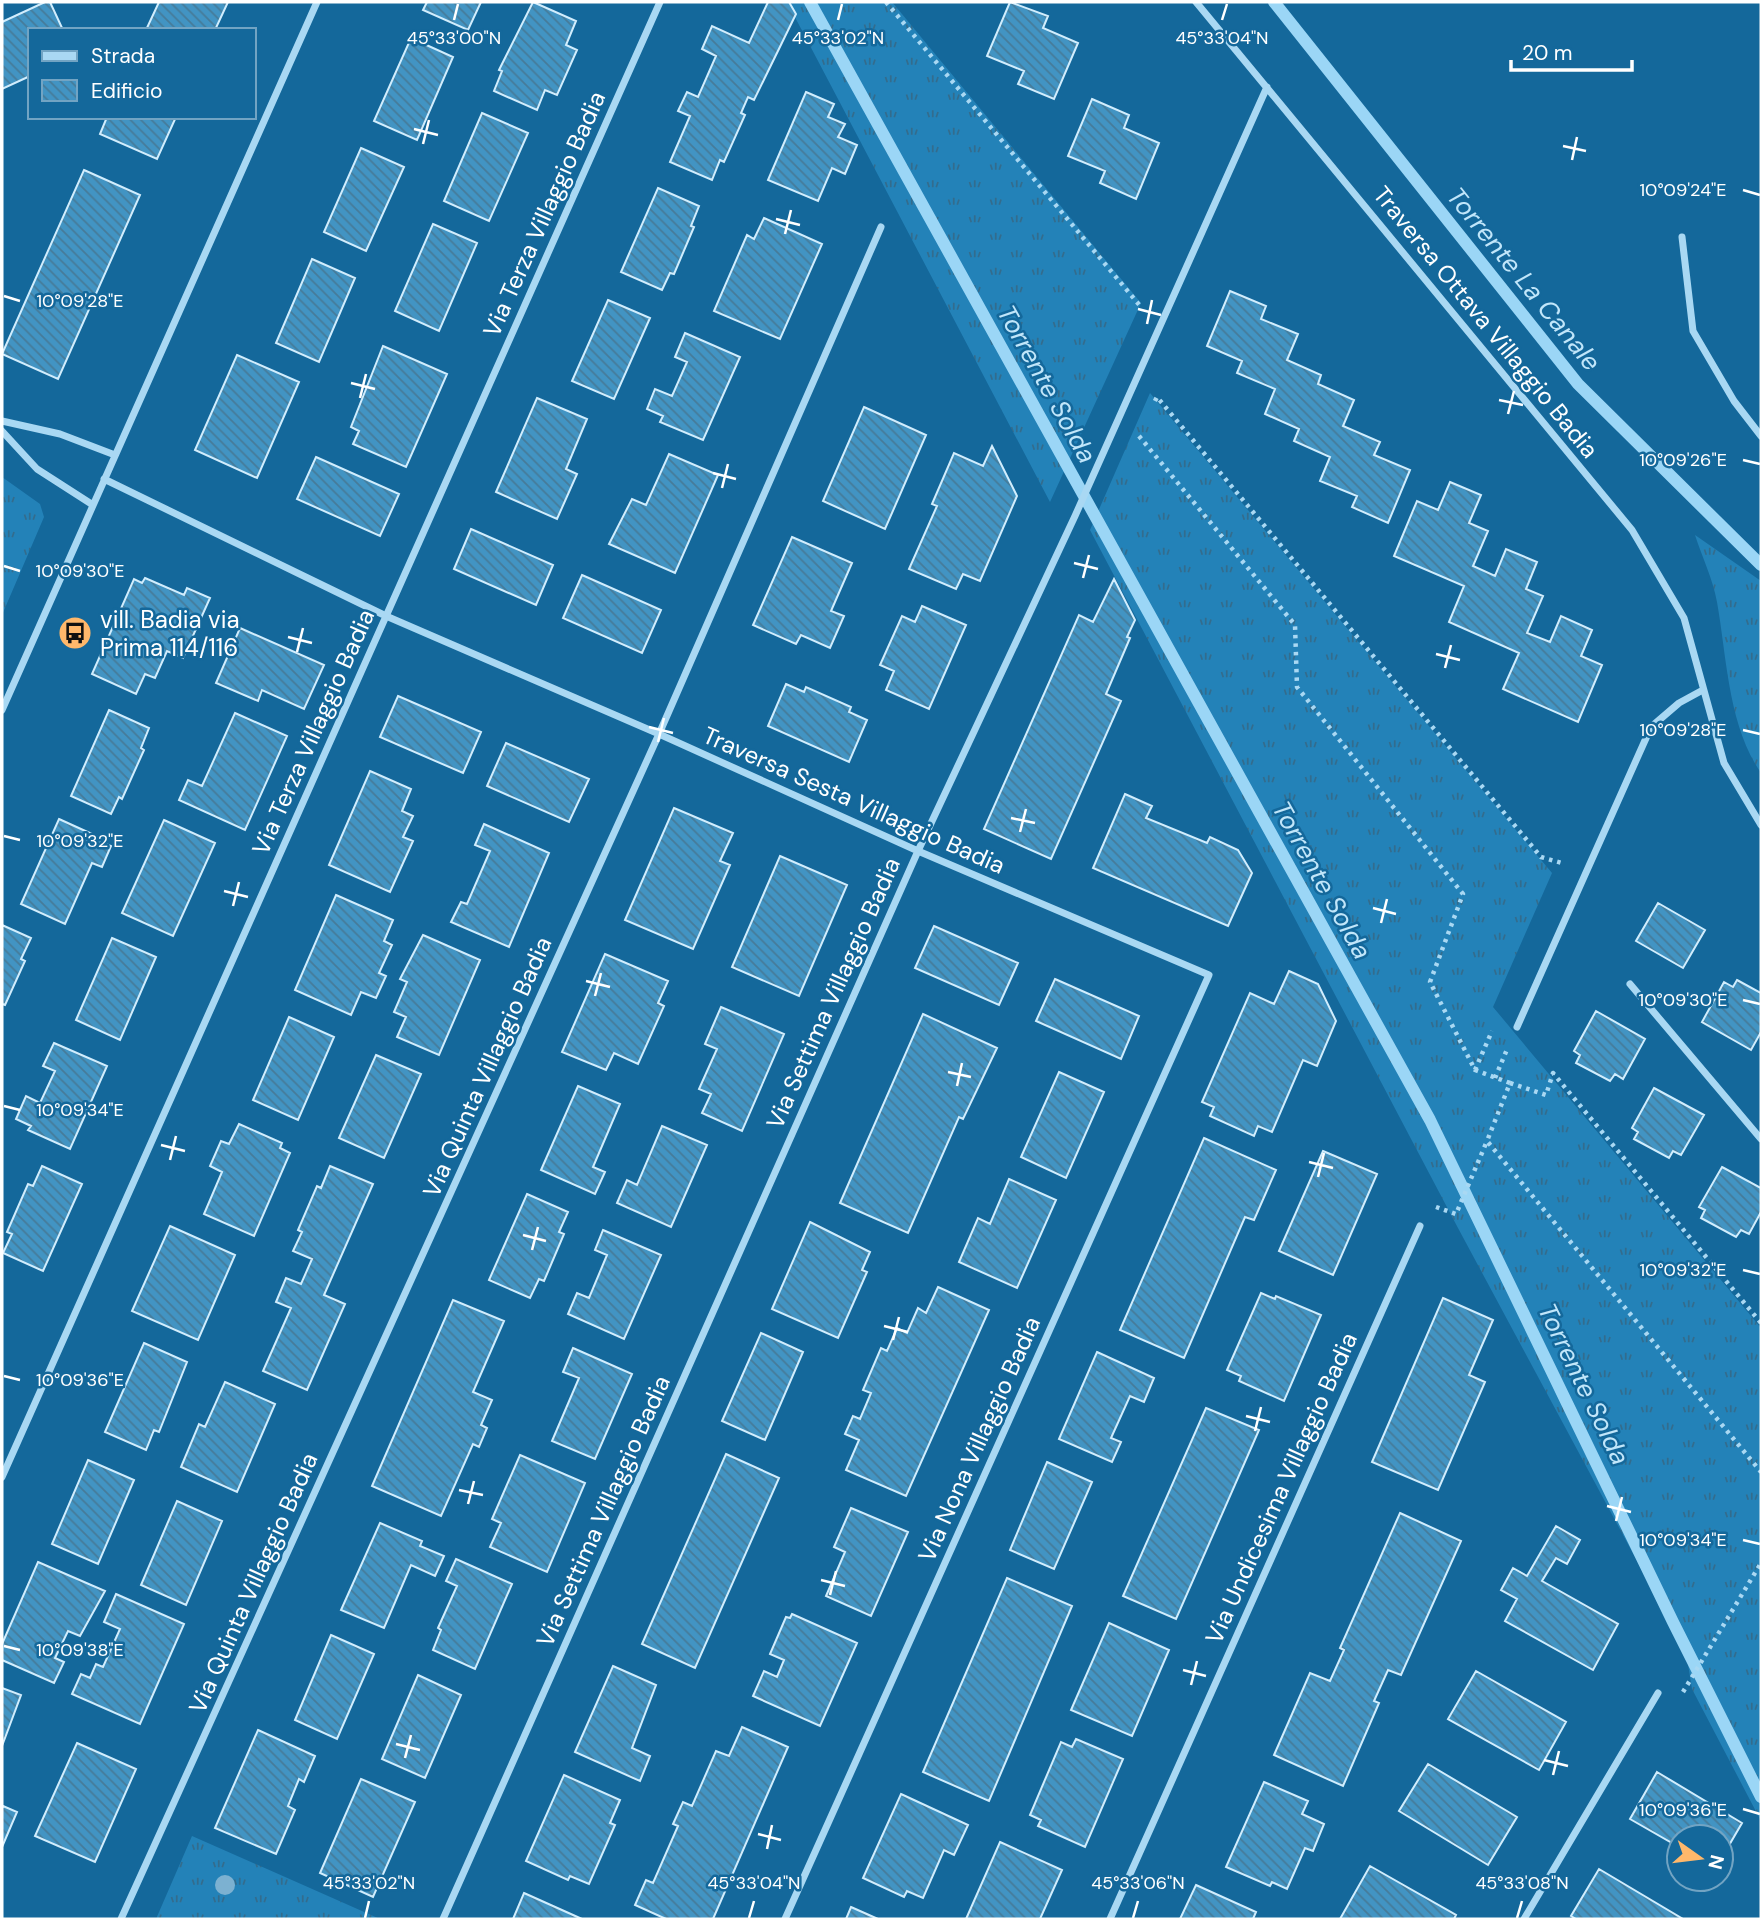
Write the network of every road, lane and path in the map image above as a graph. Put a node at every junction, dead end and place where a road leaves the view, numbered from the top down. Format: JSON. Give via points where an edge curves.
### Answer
{"nodes":[{"id":1,"x":317,"y":2,"type":"edge"},
{"id":2,"x":660,"y":2,"type":"edge"},
{"id":3,"x":886,"y":2,"type":"edge"},
{"id":4,"x":1196,"y":2,"type":"edge"},
{"id":5,"x":1267,"y":87,"type":"junction"},
{"id":6,"x":881,"y":227,"type":"dead end"},
{"id":7,"x":1682,"y":237,"type":"dead end"},
{"id":8,"x":1145,"y":312,"type":"dead end"},
{"id":9,"x":1152,"y":407,"type":"dead end"},
{"id":10,"x":2,"y":421,"type":"edge"},
{"id":11,"x":1115,"y":426,"type":"junction"},
{"id":12,"x":1144,"y":426,"type":"dead end"},
{"id":13,"x":2,"y":431,"type":"edge"},
{"id":14,"x":1139,"y":436,"type":"junction"},
{"id":15,"x":1761,"y":436,"type":"edge"},
{"id":16,"x":115,"y":455,"type":"junction"},
{"id":17,"x":104,"y":479,"type":"junction"},
{"id":18,"x":93,"y":505,"type":"junction"},
{"id":19,"x":386,"y":616,"type":"junction"},
{"id":20,"x":1701,"y":691,"type":"junction"},
{"id":21,"x":2,"y":710,"type":"edge"},
{"id":22,"x":659,"y":734,"type":"junction"},
{"id":23,"x":1761,"y":825,"type":"edge"},
{"id":24,"x":918,"y":851,"type":"junction"},
{"id":25,"x":1560,"y":876,"type":"dead end"},
{"id":26,"x":1209,"y":975,"type":"joint"},
{"id":27,"x":1630,"y":984,"type":"dead end"},
{"id":28,"x":1496,"y":1022,"type":"dead end"},
{"id":29,"x":1517,"y":1027,"type":"joint"},
{"id":30,"x":1475,"y":1070,"type":"junction"},
{"id":31,"x":1495,"y":1078,"type":"junction"},
{"id":32,"x":1510,"y":1083,"type":"junction"},
{"id":33,"x":1761,"y":1139,"type":"edge"},
{"id":34,"x":1487,"y":1142,"type":"junction"},
{"id":35,"x":1460,"y":1205,"type":"dead end"},
{"id":36,"x":1419,"y":1226,"type":"dead end"},
{"id":37,"x":1761,"y":1322,"type":"edge"},
{"id":38,"x":1761,"y":1472,"type":"edge"},
{"id":39,"x":2,"y":1477,"type":"edge"},
{"id":40,"x":1761,"y":1563,"type":"edge"},
{"id":41,"x":1689,"y":1682,"type":"dead end"},
{"id":42,"x":1658,"y":1693,"type":"dead end"},
{"id":43,"x":121,"y":1919,"type":"edge"},
{"id":44,"x":443,"y":1919,"type":"edge"},
{"id":45,"x":785,"y":1919,"type":"edge"},
{"id":46,"x":1110,"y":1919,"type":"edge"},
{"id":47,"x":1524,"y":1919,"type":"edge"}],
"edges":[{"from":1,"to":16,"type":"street"},
{"from":2,"to":19,"type":"street","name":"Via Terza Villaggio Badia"},
{"from":3,"to":8,"type":"path"},
{"from":4,"to":5,"type":"street","name":"Traversa Ottava Villaggio Badia"},
{"from":5,"to":11,"type":"street","name":"Via Settima Villaggio Badia"},
{"from":5,"to":20,"type":"street","name":"Traversa Ottava Villaggio Badia","via":[[1632,530],[1684,618]]},
{"from":6,"to":22,"type":"street","name":"Via Quinta Villaggio Badia"},
{"from":7,"to":15,"type":"street","via":[[1693,331],[1734,401]]},
{"from":9,"to":25,"type":"path","via":[[1157,397],[1541,857],[1566,864]]},
{"from":10,"to":16,"type":"street","via":[[60,434]]},
{"from":11,"to":14,"type":"path"},
{"from":11,"to":24,"type":"street","name":"Via Settima Villaggio Badia"},
{"from":12,"to":14,"type":"path"},
{"from":13,"to":18,"type":"street","via":[[37,469]]},
{"from":14,"to":30,"type":"path","via":[[1295,625],[1297,687],[1463,894],[1430,982]]},
{"from":16,"to":17,"type":"street"},
{"from":17,"to":18,"type":"street"},
{"from":17,"to":19,"type":"street","name":"Traversa Sesta Villaggio Badia"},
{"from":18,"to":21,"type":"street"},
{"from":19,"to":22,"type":"street","name":"Traversa Sesta Villaggio Badia"},
{"from":19,"to":39,"type":"street","name":"Via Terza Villaggio Badia"},
{"from":20,"to":23,"type":"street","name":"Traversa Ottava Villaggio Badia","via":[[1724,763]]},
{"from":20,"to":29,"type":"street","via":[[1651,727]]},
{"from":22,"to":24,"type":"street","name":"Traversa Sesta Villaggio Badia"},
{"from":22,"to":43,"type":"street","name":"Via Quinta Villaggio Badia"},
{"from":24,"to":26,"type":"street","name":"Traversa Sesta Villaggio Badia"},
{"from":24,"to":44,"type":"street","name":"Via Settima Villaggio Badia"},
{"from":26,"to":45,"type":"street","name":"Via Nona Villaggio Badia"},
{"from":27,"to":33,"type":"street"},
{"from":28,"to":30,"type":"path"},
{"from":29,"to":31,"type":"path"},
{"from":30,"to":31,"type":"path"},
{"from":31,"to":32,"type":"path"},
{"from":32,"to":34,"type":"path"},
{"from":32,"to":37,"type":"path","via":[[1546,1096],[1553,1073]]},
{"from":34,"to":35,"type":"path"},
{"from":34,"to":38,"type":"path"},
{"from":36,"to":46,"type":"street","name":"Via Undicesima Villaggio Badia"},
{"from":40,"to":41,"type":"path"},
{"from":42,"to":47,"type":"street"}]}
